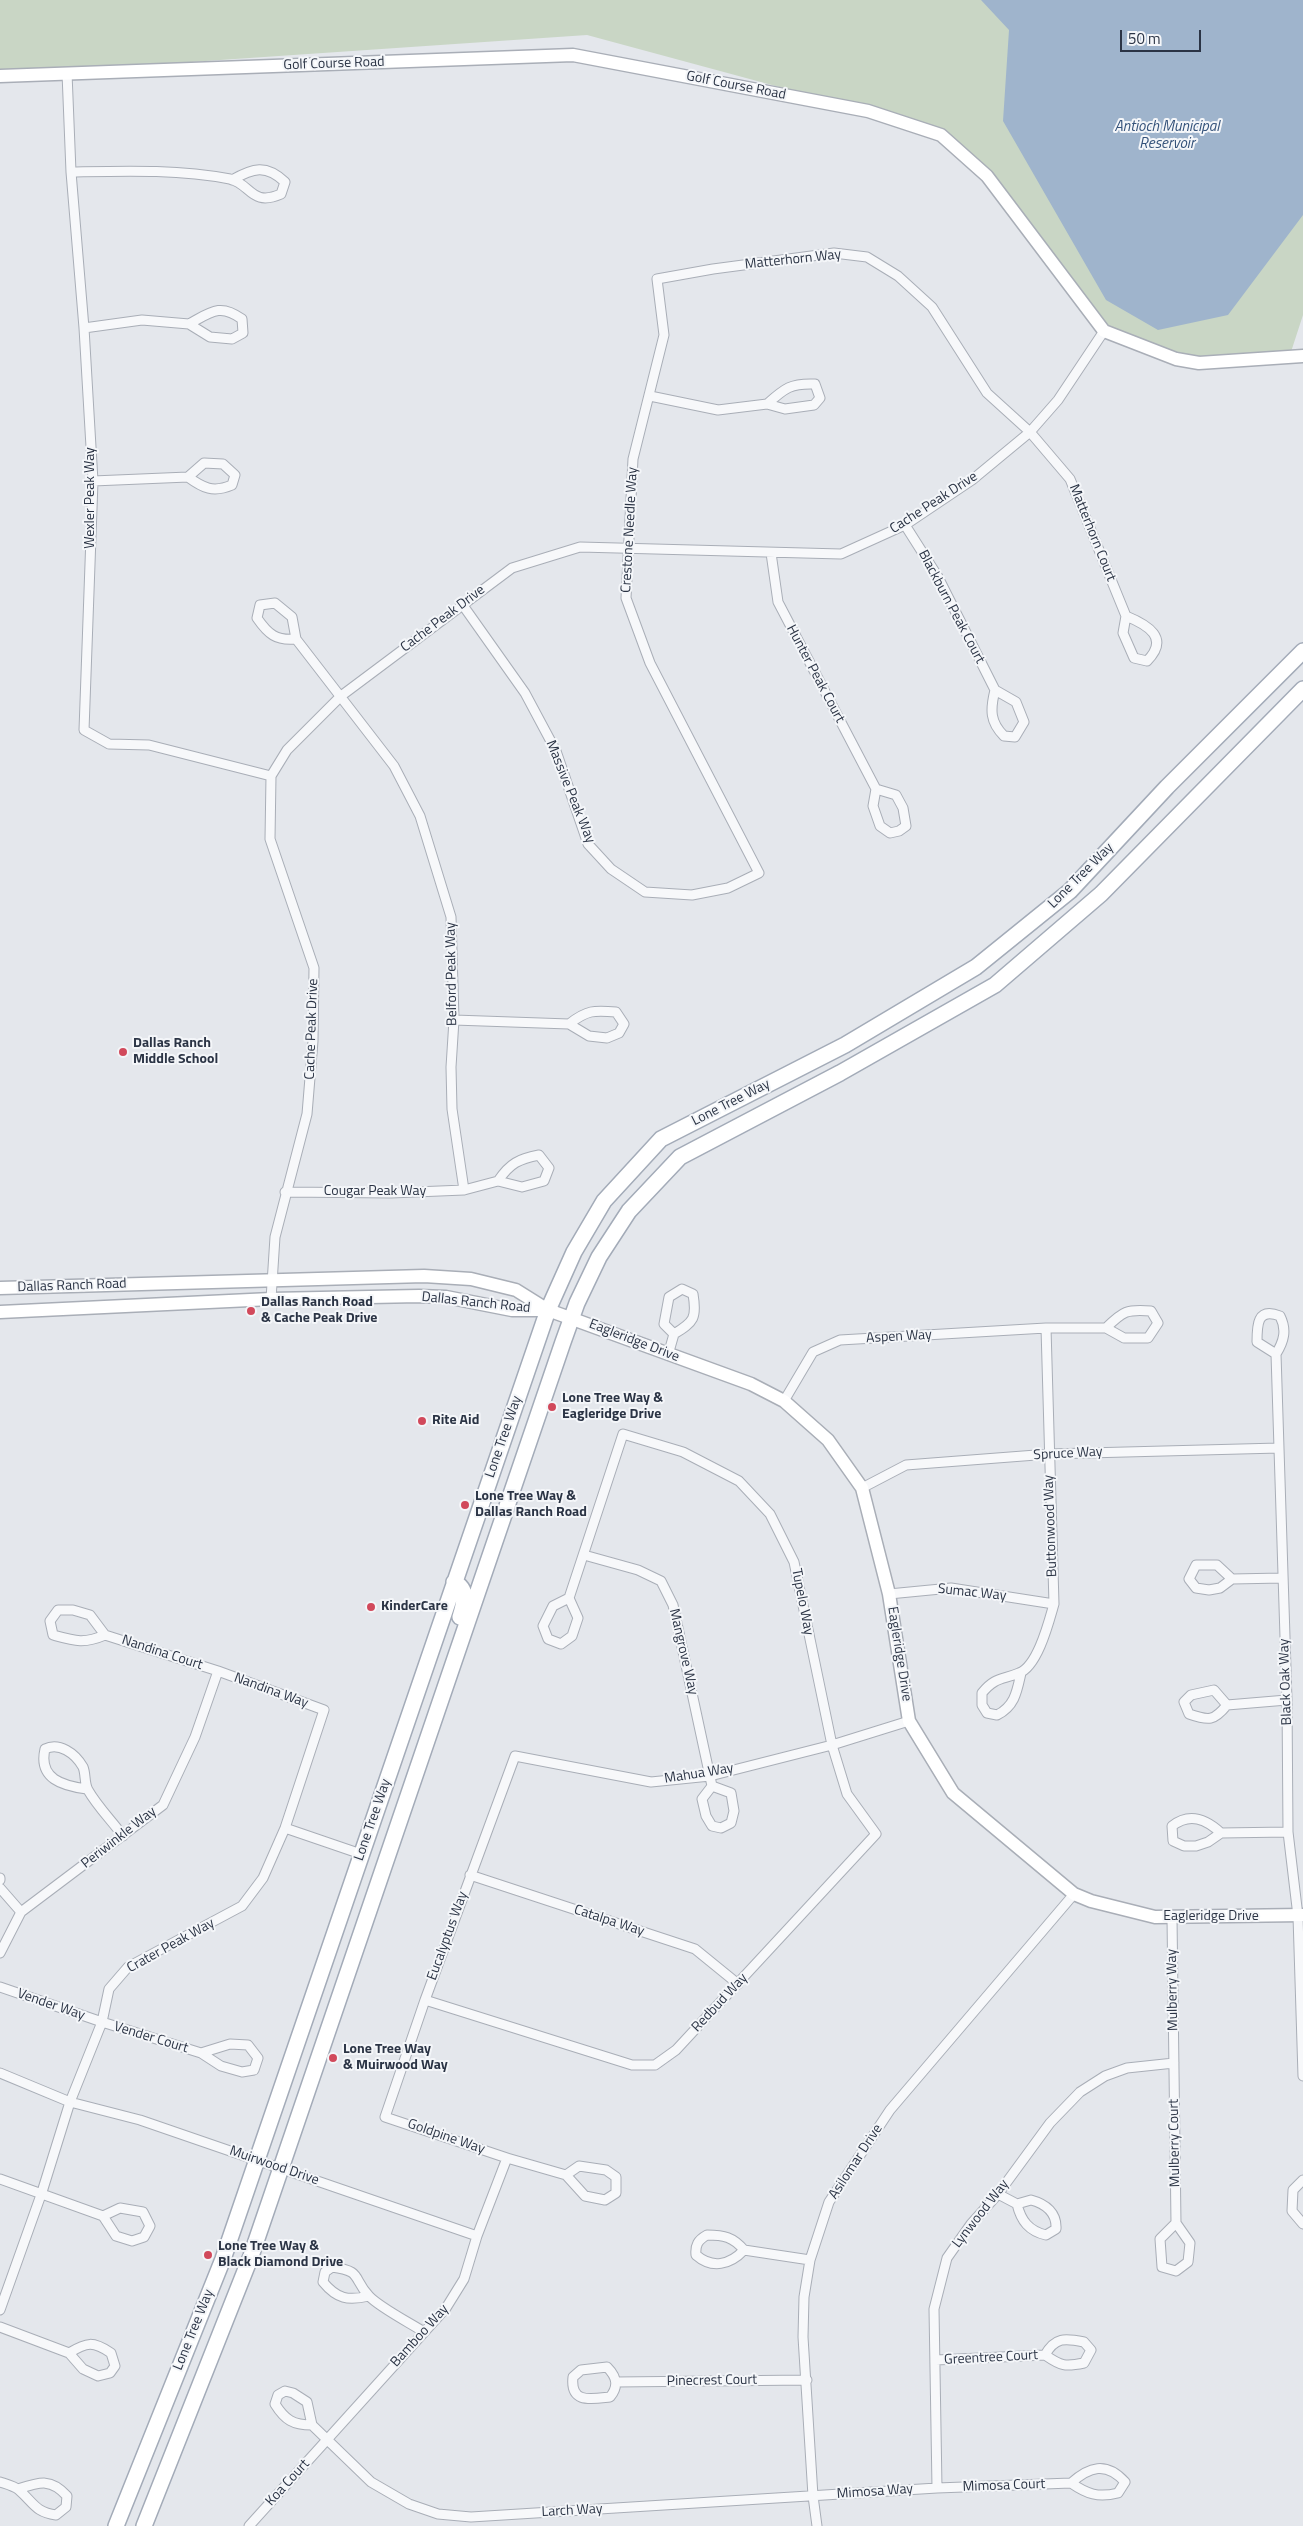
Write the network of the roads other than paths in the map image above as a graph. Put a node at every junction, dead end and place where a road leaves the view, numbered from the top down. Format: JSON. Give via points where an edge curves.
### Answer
{"nodes":[{"id":1,"x":67,"y":73,"type":"junction"},
{"id":2,"x":0,"y":76,"type":"edge"},
{"id":3,"x":71,"y":172,"type":"junction"},
{"id":4,"x":232,"y":180,"type":"junction"},
{"id":5,"x":657,"y":279,"type":"joint"},
{"id":6,"x":189,"y":324,"type":"junction"},
{"id":7,"x":84,"y":328,"type":"junction"},
{"id":8,"x":1104,"y":331,"type":"junction"},
{"id":9,"x":1303,"y":356,"type":"edge"},
{"id":10,"x":650,"y":396,"type":"junction"},
{"id":11,"x":767,"y":404,"type":"junction"},
{"id":12,"x":1030,"y":432,"type":"junction"},
{"id":13,"x":188,"y":477,"type":"junction"},
{"id":14,"x":93,"y":482,"type":"junction"},
{"id":15,"x":904,"y":525,"type":"junction"},
{"id":16,"x":628,"y":547,"type":"junction"},
{"id":17,"x":771,"y":553,"type":"junction"},
{"id":18,"x":462,"y":604,"type":"junction"},
{"id":19,"x":1126,"y":616,"type":"junction"},
{"id":20,"x":296,"y":639,"type":"junction"},
{"id":21,"x":1303,"y":651,"type":"edge"},
{"id":22,"x":1303,"y":689,"type":"edge"},
{"id":23,"x":995,"y":690,"type":"junction"},
{"id":24,"x":341,"y":696,"type":"junction"},
{"id":25,"x":271,"y":776,"type":"junction"},
{"id":26,"x":876,"y":790,"type":"junction"},
{"id":27,"x":759,"y":873,"type":"joint"},
{"id":28,"x":454,"y":1020,"type":"junction"},
{"id":29,"x":569,"y":1024,"type":"junction"},
{"id":30,"x":498,"y":1180,"type":"junction"},
{"id":31,"x":464,"y":1190,"type":"junction"},
{"id":32,"x":286,"y":1192,"type":"junction"},
{"id":33,"x":270,"y":1281,"type":"junction"},
{"id":34,"x":5,"y":1288,"type":"edge"},
{"id":35,"x":0,"y":1298,"type":"edge"},
{"id":36,"x":271,"y":1299,"type":"junction"},
{"id":37,"x":548,"y":1310,"type":"junction"},
{"id":38,"x":0,"y":1312,"type":"edge"},
{"id":39,"x":572,"y":1318,"type":"junction"},
{"id":40,"x":1046,"y":1328,"type":"junction"},
{"id":41,"x":1106,"y":1328,"type":"junction"},
{"id":42,"x":674,"y":1334,"type":"junction"},
{"id":43,"x":1276,"y":1354,"type":"junction"},
{"id":44,"x":668,"y":1355,"type":"junction"},
{"id":45,"x":784,"y":1401,"type":"junction"},
{"id":46,"x":1279,"y":1448,"type":"junction"},
{"id":47,"x":1049,"y":1454,"type":"junction"},
{"id":48,"x":862,"y":1488,"type":"junction"},
{"id":49,"x":584,"y":1555,"type":"junction"},
{"id":50,"x":1282,"y":1578,"type":"junction"},
{"id":51,"x":1232,"y":1579,"type":"dead end"},
{"id":52,"x":454,"y":1582,"type":"junction"},
{"id":53,"x":889,"y":1594,"type":"junction"},
{"id":54,"x":569,"y":1598,"type":"junction"},
{"id":55,"x":1054,"y":1604,"type":"junction"},
{"id":56,"x":105,"y":1634,"type":"junction"},
{"id":57,"x":218,"y":1671,"type":"junction"},
{"id":58,"x":1021,"y":1673,"type":"junction"},
{"id":59,"x":445,"y":1688,"type":"junction"},
{"id":60,"x":1287,"y":1700,"type":"junction"},
{"id":61,"x":1227,"y":1705,"type":"junction"},
{"id":62,"x":324,"y":1710,"type":"joint"},
{"id":63,"x":909,"y":1721,"type":"junction"},
{"id":64,"x":832,"y":1745,"type":"junction"},
{"id":65,"x":515,"y":1756,"type":"joint"},
{"id":66,"x":710,"y":1776,"type":"junction"},
{"id":67,"x":712,"y":1786,"type":"junction"},
{"id":68,"x":87,"y":1788,"type":"junction"},
{"id":69,"x":284,"y":1828,"type":"junction"},
{"id":70,"x":1288,"y":1832,"type":"junction"},
{"id":71,"x":1222,"y":1833,"type":"junction"},
{"id":72,"x":123,"y":1836,"type":"junction"},
{"id":73,"x":361,"y":1854,"type":"junction"},
{"id":74,"x":470,"y":1875,"type":"junction"},
{"id":75,"x":0,"y":1888,"type":"edge"},
{"id":76,"x":1074,"y":1894,"type":"junction"},
{"id":77,"x":21,"y":1912,"type":"junction"},
{"id":78,"x":1300,"y":1915,"type":"edge"},
{"id":79,"x":1172,"y":1918,"type":"junction"},
{"id":80,"x":0,"y":1953,"type":"edge"},
{"id":81,"x":738,"y":1984,"type":"junction"},
{"id":82,"x":0,"y":1987,"type":"edge"},
{"id":83,"x":425,"y":2000,"type":"junction"},
{"id":84,"x":102,"y":2022,"type":"junction"},
{"id":85,"x":201,"y":2053,"type":"junction"},
{"id":86,"x":1174,"y":2063,"type":"junction"},
{"id":87,"x":0,"y":2073,"type":"edge"},
{"id":88,"x":1303,"y":2076,"type":"edge"},
{"id":89,"x":70,"y":2102,"type":"junction"},
{"id":90,"x":385,"y":2117,"type":"joint"},
{"id":91,"x":507,"y":2158,"type":"junction"},
{"id":92,"x":256,"y":2159,"type":"junction"},
{"id":93,"x":280,"y":2168,"type":"junction"},
{"id":94,"x":566,"y":2175,"type":"junction"},
{"id":95,"x":0,"y":2179,"type":"edge"},
{"id":96,"x":1303,"y":2180,"type":"edge"},
{"id":97,"x":42,"y":2192,"type":"junction"},
{"id":98,"x":998,"y":2194,"type":"junction"},
{"id":99,"x":1017,"y":2204,"type":"junction"},
{"id":100,"x":103,"y":2216,"type":"junction"},
{"id":101,"x":1176,"y":2223,"type":"junction"},
{"id":102,"x":1303,"y":2224,"type":"edge"},
{"id":103,"x":477,"y":2236,"type":"junction"},
{"id":104,"x":744,"y":2250,"type":"junction"},
{"id":105,"x":810,"y":2260,"type":"junction"},
{"id":106,"x":369,"y":2296,"type":"junction"},
{"id":107,"x":0,"y":2310,"type":"edge"},
{"id":108,"x":0,"y":2327,"type":"edge"},
{"id":109,"x":424,"y":2332,"type":"junction"},
{"id":110,"x":69,"y":2353,"type":"junction"},
{"id":111,"x":1046,"y":2355,"type":"junction"},
{"id":112,"x":936,"y":2360,"type":"junction"},
{"id":113,"x":807,"y":2380,"type":"junction"},
{"id":114,"x":616,"y":2382,"type":"junction"},
{"id":115,"x":312,"y":2425,"type":"junction"},
{"id":116,"x":326,"y":2440,"type":"junction"},
{"id":117,"x":0,"y":2482,"type":"edge"},
{"id":118,"x":1070,"y":2483,"type":"junction"},
{"id":119,"x":937,"y":2488,"type":"junction"},
{"id":120,"x":18,"y":2489,"type":"junction"},
{"id":121,"x":813,"y":2496,"type":"junction"},
{"id":122,"x":116,"y":2526,"type":"edge"},
{"id":123,"x":144,"y":2526,"type":"edge"},
{"id":124,"x":249,"y":2526,"type":"edge"},
{"id":125,"x":816,"y":2526,"type":"edge"}],
"edges":[{"from":1,"to":2,"type":"street","name":"Golf Course Road"},
{"from":1,"to":3,"type":"street","name":"Wexler Peak Way"},
{"from":1,"to":8,"type":"street","name":"Golf Course Road","via":[[574,55],[868,111],[941,135],[988,176]]},
{"from":3,"to":4,"type":"street","via":[[156,171]]},
{"from":3,"to":7,"type":"street","name":"Wexler Peak Way"},
{"from":4,"to":4,"type":"street","via":[[255,196],[272,198],[281,194],[285,182],[276,173],[260,169]]},
{"from":5,"to":10,"type":"street","name":"Crestone Needle Way","via":[[664,335]]},
{"from":5,"to":12,"type":"street","name":"Matterhorn Way","via":[[834,254],[867,257],[898,276],[932,307],[987,393]]},
{"from":6,"to":6,"type":"street","via":[[210,337],[232,339],[243,333],[242,319],[230,310],[216,310]]},
{"from":6,"to":7,"type":"street","via":[[142,320]]},
{"from":7,"to":14,"type":"street","name":"Wexler Peak Way"},
{"from":8,"to":9,"type":"street","via":[[1176,359],[1199,363]]},
{"from":8,"to":12,"type":"street","name":"Cache Peak Drive","via":[[1058,400]]},
{"from":10,"to":11,"type":"street","via":[[718,410]]},
{"from":10,"to":16,"type":"street","name":"Crestone Needle Way","via":[[633,459]]},
{"from":11,"to":11,"type":"street","via":[[785,409],[814,404],[820,398],[815,384],[800,384],[786,388]]},
{"from":12,"to":15,"type":"street","name":"Cache Peak Drive","via":[[972,480]]},
{"from":12,"to":19,"type":"street","name":"Matterhorn Court","via":[[1070,479]]},
{"from":13,"to":13,"type":"street","via":[[204,489],[222,489],[232,485],[235,475],[223,464],[204,463]]},
{"from":13,"to":14,"type":"street"},
{"from":14,"to":25,"type":"street","name":"Wexler Peak Way","via":[[84,730],[109,744],[148,745]]},
{"from":15,"to":17,"type":"street","name":"Cache Peak Drive","via":[[841,554]]},
{"from":15,"to":23,"type":"street","name":"Blackburn Peak Court","via":[[938,577]]},
{"from":16,"to":17,"type":"street","name":"Cache Peak Drive"},
{"from":16,"to":18,"type":"street","name":"Cache Peak Drive","via":[[580,547],[512,568]]},
{"from":16,"to":27,"type":"street","name":"Crestone Needle Way","via":[[626,598],[650,663]]},
{"from":17,"to":26,"type":"street","name":"Hunter Peak Court","via":[[778,602]]},
{"from":18,"to":24,"type":"street","name":"Cache Peak Drive"},
{"from":18,"to":27,"type":"street","name":"Massive Peak Way","via":[[525,693],[556,751],[588,844],[611,869],[645,892],[692,895],[728,888]]},
{"from":19,"to":19,"type":"street","name":"Matterhorn Court","via":[[1123,633],[1134,658],[1147,660],[1158,645],[1154,634],[1146,624]]},
{"from":20,"to":20,"type":"street","via":[[292,617],[275,603],[260,605],[257,618],[267,633],[282,640]]},
{"from":20,"to":24,"type":"street","name":"Belford Peak Way"},
{"from":21,"to":37,"type":"main road","name":"Lone Tree Way","via":[[1167,787],[1070,891],[976,967],[846,1045],[661,1139],[604,1201],[574,1252]]},
{"from":22,"to":39,"type":"main road","name":"Lone Tree Way","via":[[1101,894],[995,985],[840,1073],[680,1157],[629,1211],[599,1257]]},
{"from":23,"to":23,"type":"street","via":[[991,706],[995,727],[1004,736],[1016,737],[1024,722],[1016,702]]},
{"from":24,"to":25,"type":"street","name":"Cache Peak Drive","via":[[287,750]]},
{"from":24,"to":28,"type":"street","name":"Belford Peak Way","via":[[394,766],[420,816],[452,917]]},
{"from":25,"to":32,"type":"street","name":"Cache Peak Drive","via":[[270,839],[314,968],[307,1114]]},
{"from":26,"to":26,"type":"street","name":"Hunter Peak Court","via":[[874,806],[880,826],[890,833],[899,831],[906,826],[903,808],[896,795]]},
{"from":28,"to":29,"type":"street"},
{"from":28,"to":31,"type":"street","name":"Belford Peak Way","via":[[452,1109]]},
{"from":29,"to":29,"type":"street","via":[[589,1036],[607,1038],[619,1033],[624,1024],[616,1012],[598,1010],[583,1013]]},
{"from":30,"to":30,"type":"street","via":[[522,1187],[544,1181],[550,1168],[540,1154],[520,1158],[507,1167]]},
{"from":30,"to":31,"type":"street","name":"Cougar Peak Way"},
{"from":31,"to":32,"type":"street","name":"Cougar Peak Way"},
{"from":32,"to":33,"type":"street","name":"Cache Peak Drive","via":[[275,1237]]},
{"from":33,"to":34,"type":"street","name":"Dallas Ranch Road"},
{"from":33,"to":36,"type":"street","name":"Cache Peak Drive"},
{"from":33,"to":37,"type":"street","name":"Dallas Ranch Road","via":[[424,1276],[471,1279],[516,1290]]},
{"from":34,"to":35,"type":"street"},
{"from":36,"to":37,"type":"street","name":"Dallas Ranch Road","via":[[446,1297],[512,1310]]},
{"from":36,"to":38,"type":"street","name":"Dallas Ranch Road"},
{"from":37,"to":39,"type":"street","name":"Eagleridge Drive"},
{"from":37,"to":52,"type":"main road","name":"Lone Tree Way"},
{"from":39,"to":44,"type":"street","name":"Eagleridge Drive"},
{"from":39,"to":59,"type":"main road","name":"Lone Tree Way"},
{"from":40,"to":41,"type":"street","name":"Aspen Way"},
{"from":40,"to":45,"type":"street","name":"Aspen Way","via":[[840,1340],[813,1352]]},
{"from":40,"to":47,"type":"street","name":"Buttonwood Way"},
{"from":41,"to":41,"type":"street","via":[[1124,1338],[1148,1338],[1158,1323],[1151,1311],[1131,1310],[1121,1314]]},
{"from":42,"to":42,"type":"street","via":[[690,1324],[696,1310],[693,1294],[682,1289],[669,1297],[664,1314],[664,1324]]},
{"from":42,"to":44,"type":"street"},
{"from":43,"to":43,"type":"street","via":[[1283,1343],[1285,1326],[1280,1316],[1272,1312],[1262,1316],[1257,1323],[1257,1342]]},
{"from":43,"to":46,"type":"street","name":"Black Oak Way"},
{"from":44,"to":45,"type":"street","name":"Eagleridge Drive","via":[[751,1384]]},
{"from":45,"to":48,"type":"street","name":"Eagleridge Drive","via":[[828,1440]]},
{"from":46,"to":47,"type":"street","name":"Spruce Way"},
{"from":46,"to":50,"type":"street","name":"Black Oak Way"},
{"from":47,"to":48,"type":"street","name":"Spruce Way","via":[[906,1465]]},
{"from":47,"to":55,"type":"street","name":"Buttonwood Way"},
{"from":48,"to":53,"type":"street","name":"Eagleridge Drive"},
{"from":49,"to":54,"type":"street"},
{"from":49,"to":64,"type":"street","name":"Tupelo Way","via":[[623,1434],[683,1452],[739,1481],[770,1514],[794,1562]]},
{"from":49,"to":66,"type":"street","name":"Mangrove Way","via":[[638,1570],[661,1581],[673,1605]]},
{"from":50,"to":51,"type":"street"},
{"from":50,"to":60,"type":"street","name":"Black Oak Way"},
{"from":52,"to":59,"type":"main road","via":[[462,1589],[464,1604],[443,1671]]},
{"from":52,"to":73,"type":"main road","name":"Lone Tree Way"},
{"from":53,"to":55,"type":"street","name":"Sumac Way","via":[[951,1588]]},
{"from":53,"to":63,"type":"street","name":"Eagleridge Drive"},
{"from":54,"to":54,"type":"street","via":[[553,1606],[543,1626],[548,1640],[561,1644],[572,1636],[578,1618]]},
{"from":55,"to":58,"type":"street","name":"Buttonwood Way","via":[[1042,1644]]},
{"from":56,"to":56,"type":"street","name":"Nandina Court","via":[[90,1615],[73,1610],[58,1610],[50,1621],[53,1635],[75,1641],[90,1641]]},
{"from":56,"to":57,"type":"street","name":"Nandina Court"},
{"from":57,"to":62,"type":"street","name":"Nandina Way"},
{"from":57,"to":72,"type":"street","name":"Periwinkle Way","via":[[195,1737],[163,1805]]},
{"from":58,"to":58,"type":"street","via":[[996,1680],[982,1693],[987,1713],[997,1715],[1010,1708]]},
{"from":59,"to":93,"type":"main road","name":"Lone Tree Way"},
{"from":60,"to":61,"type":"street"},
{"from":60,"to":70,"type":"street","name":"Black Oak Way"},
{"from":61,"to":61,"type":"street","via":[[1214,1690],[1191,1695],[1184,1702],[1189,1714],[1205,1720],[1218,1716]]},
{"from":62,"to":69,"type":"street","name":"Crater Peak Way"},
{"from":63,"to":64,"type":"street","name":"Mahua Way"},
{"from":63,"to":76,"type":"street","name":"Eagleridge Drive","via":[[953,1793]]},
{"from":64,"to":66,"type":"street","name":"Mahua Way"},
{"from":64,"to":81,"type":"street","name":"Redbud Way","via":[[847,1794],[876,1834]]},
{"from":65,"to":66,"type":"street","name":"Mahua Way","via":[[651,1782]]},
{"from":65,"to":74,"type":"street","name":"Eucalyptus Way"},
{"from":66,"to":67,"type":"street","name":"Mangrove Way"},
{"from":67,"to":67,"type":"street","via":[[702,1799],[712,1826],[721,1828],[731,1823],[734,1811],[730,1793]]},
{"from":68,"to":68,"type":"street","via":[[83,1767],[72,1755],[62,1747],[45,1749],[42,1760],[50,1777],[66,1786]]},
{"from":68,"to":72,"type":"street"},
{"from":69,"to":73,"type":"street"},
{"from":69,"to":84,"type":"street","name":"Crater Peak Way","via":[[263,1878],[242,1906],[128,1966],[109,1989]]},
{"from":70,"to":71,"type":"street"},
{"from":70,"to":78,"type":"street","name":"Black Oak Way"},
{"from":71,"to":71,"type":"street","via":[[1210,1822],[1195,1817],[1172,1826],[1173,1840],[1184,1846],[1208,1842]]},
{"from":72,"to":77,"type":"street","name":"Periwinkle Way"},
{"from":73,"to":92,"type":"main road","name":"Lone Tree Way"},
{"from":74,"to":81,"type":"street","name":"Catalpa Way","via":[[695,1949]]},
{"from":74,"to":83,"type":"street","name":"Eucalyptus Way"},
{"from":75,"to":77,"type":"street"},
{"from":76,"to":79,"type":"street","name":"Eagleridge Drive","via":[[1123,1910]]},
{"from":76,"to":105,"type":"street","name":"Asilomar Drive","via":[[890,2110],[829,2202]]},
{"from":77,"to":80,"type":"street","name":"Periwinkle Way"},
{"from":78,"to":79,"type":"street","name":"Eagleridge Drive"},
{"from":78,"to":88,"type":"street","name":"Black Oak Way"},
{"from":79,"to":86,"type":"street","name":"Mulberry Way"},
{"from":81,"to":83,"type":"street","name":"Redbud Way","via":[[676,2050],[655,2065],[632,2066]]},
{"from":82,"to":84,"type":"street","name":"Vender Way"},
{"from":83,"to":90,"type":"street","name":"Eucalyptus Way"},
{"from":84,"to":85,"type":"street","name":"Vender Court"},
{"from":84,"to":89,"type":"street","name":"Crater Peak Way"},
{"from":85,"to":85,"type":"street","name":"Vender Court","via":[[221,2066],[242,2072],[254,2070],[258,2058],[248,2045],[230,2044]]},
{"from":86,"to":98,"type":"street","name":"Lynwood Way","via":[[1127,2068],[1104,2076],[1080,2092],[1050,2123]]},
{"from":86,"to":101,"type":"street","name":"Mulberry Court"},
{"from":87,"to":89,"type":"street","name":"Muirwood Drive"},
{"from":89,"to":92,"type":"street","name":"Muirwood Drive","via":[[140,2120]]},
{"from":89,"to":97,"type":"street","name":"Crater Peak Way"},
{"from":90,"to":91,"type":"street","name":"Goldpine Way"},
{"from":91,"to":94,"type":"street","name":"Goldpine Way"},
{"from":91,"to":103,"type":"street","name":"Bamboo Way"},
{"from":92,"to":93,"type":"street","name":"Muirwood Drive"},
{"from":92,"to":122,"type":"main road","name":"Lone Tree Way","via":[[223,2259]]},
{"from":93,"to":103,"type":"street","name":"Muirwood Drive"},
{"from":93,"to":123,"type":"main road","name":"Lone Tree Way","via":[[251,2256]]},
{"from":94,"to":94,"type":"street","via":[[585,2196],[605,2200],[616,2193],[616,2177],[606,2170],[579,2166]]},
{"from":95,"to":97,"type":"street"},
{"from":96,"to":102,"type":"street","via":[[1292,2190],[1292,2211]]},
{"from":97,"to":100,"type":"street"},
{"from":97,"to":107,"type":"street","name":"Crater Peak Way"},
{"from":98,"to":99,"type":"street"},
{"from":98,"to":112,"type":"street","name":"Lynwood Way","via":[[947,2258],[934,2309]]},
{"from":99,"to":99,"type":"street","via":[[1021,2218],[1034,2232],[1046,2235],[1056,2229],[1056,2220],[1049,2208],[1031,2200]]},
{"from":100,"to":100,"type":"street","via":[[116,2236],[132,2241],[144,2237],[150,2226],[143,2212],[120,2208]]},
{"from":101,"to":101,"type":"street","via":[[1160,2239],[1162,2267],[1176,2271],[1188,2262],[1190,2243]]},
{"from":103,"to":109,"type":"street","name":"Bamboo Way","via":[[464,2280],[446,2308]]},
{"from":104,"to":104,"type":"street","via":[[735,2240],[723,2235],[707,2236],[700,2239],[695,2247],[696,2255],[712,2264],[727,2264]]},
{"from":104,"to":105,"type":"street"},
{"from":105,"to":113,"type":"street","name":"Asilomar Drive","via":[[804,2297]]},
{"from":106,"to":106,"type":"street","via":[[357,2275],[343,2268],[332,2267],[325,2272],[323,2282],[342,2299]]},
{"from":106,"to":109,"type":"street"},
{"from":108,"to":110,"type":"street"},
{"from":109,"to":116,"type":"street","name":"Bamboo Way"},
{"from":110,"to":110,"type":"street","via":[[82,2369],[98,2376],[110,2373],[115,2366],[111,2353],[97,2344],[82,2344]]},
{"from":111,"to":111,"type":"street","name":"Greentree Court","via":[[1060,2365],[1073,2365],[1084,2363],[1091,2350],[1084,2342],[1058,2340]]},
{"from":111,"to":112,"type":"street","name":"Greentree Court"},
{"from":112,"to":119,"type":"street","name":"Lynwood Way"},
{"from":113,"to":114,"type":"street","name":"Pinecrest Court"},
{"from":113,"to":121,"type":"street","name":"Asilomar Drive"},
{"from":114,"to":114,"type":"street","via":[[613,2372],[607,2367],[598,2368],[581,2370],[573,2377],[572,2387],[576,2395],[588,2400],[610,2397]]},
{"from":115,"to":115,"type":"street","via":[[306,2402],[285,2391],[278,2396],[276,2404],[283,2416],[296,2425]]},
{"from":115,"to":116,"type":"street","name":"Larch Way"},
{"from":116,"to":121,"type":"street","name":"Larch Way","via":[[371,2482],[409,2504],[438,2514],[472,2517]]},
{"from":116,"to":124,"type":"street","name":"Koa Court"},
{"from":117,"to":120,"type":"street"},
{"from":118,"to":118,"type":"street","name":"Mimosa Court","via":[[1086,2493],[1102,2497],[1118,2493],[1125,2482],[1116,2472],[1097,2468],[1084,2471]]},
{"from":118,"to":119,"type":"street","name":"Mimosa Court"},
{"from":119,"to":121,"type":"street","name":"Mimosa Way"},
{"from":120,"to":120,"type":"street","via":[[31,2505],[44,2513],[56,2515],[66,2507],[67,2496],[57,2485],[43,2482]]},
{"from":121,"to":125,"type":"street","name":"Asilomar Drive"}]}
